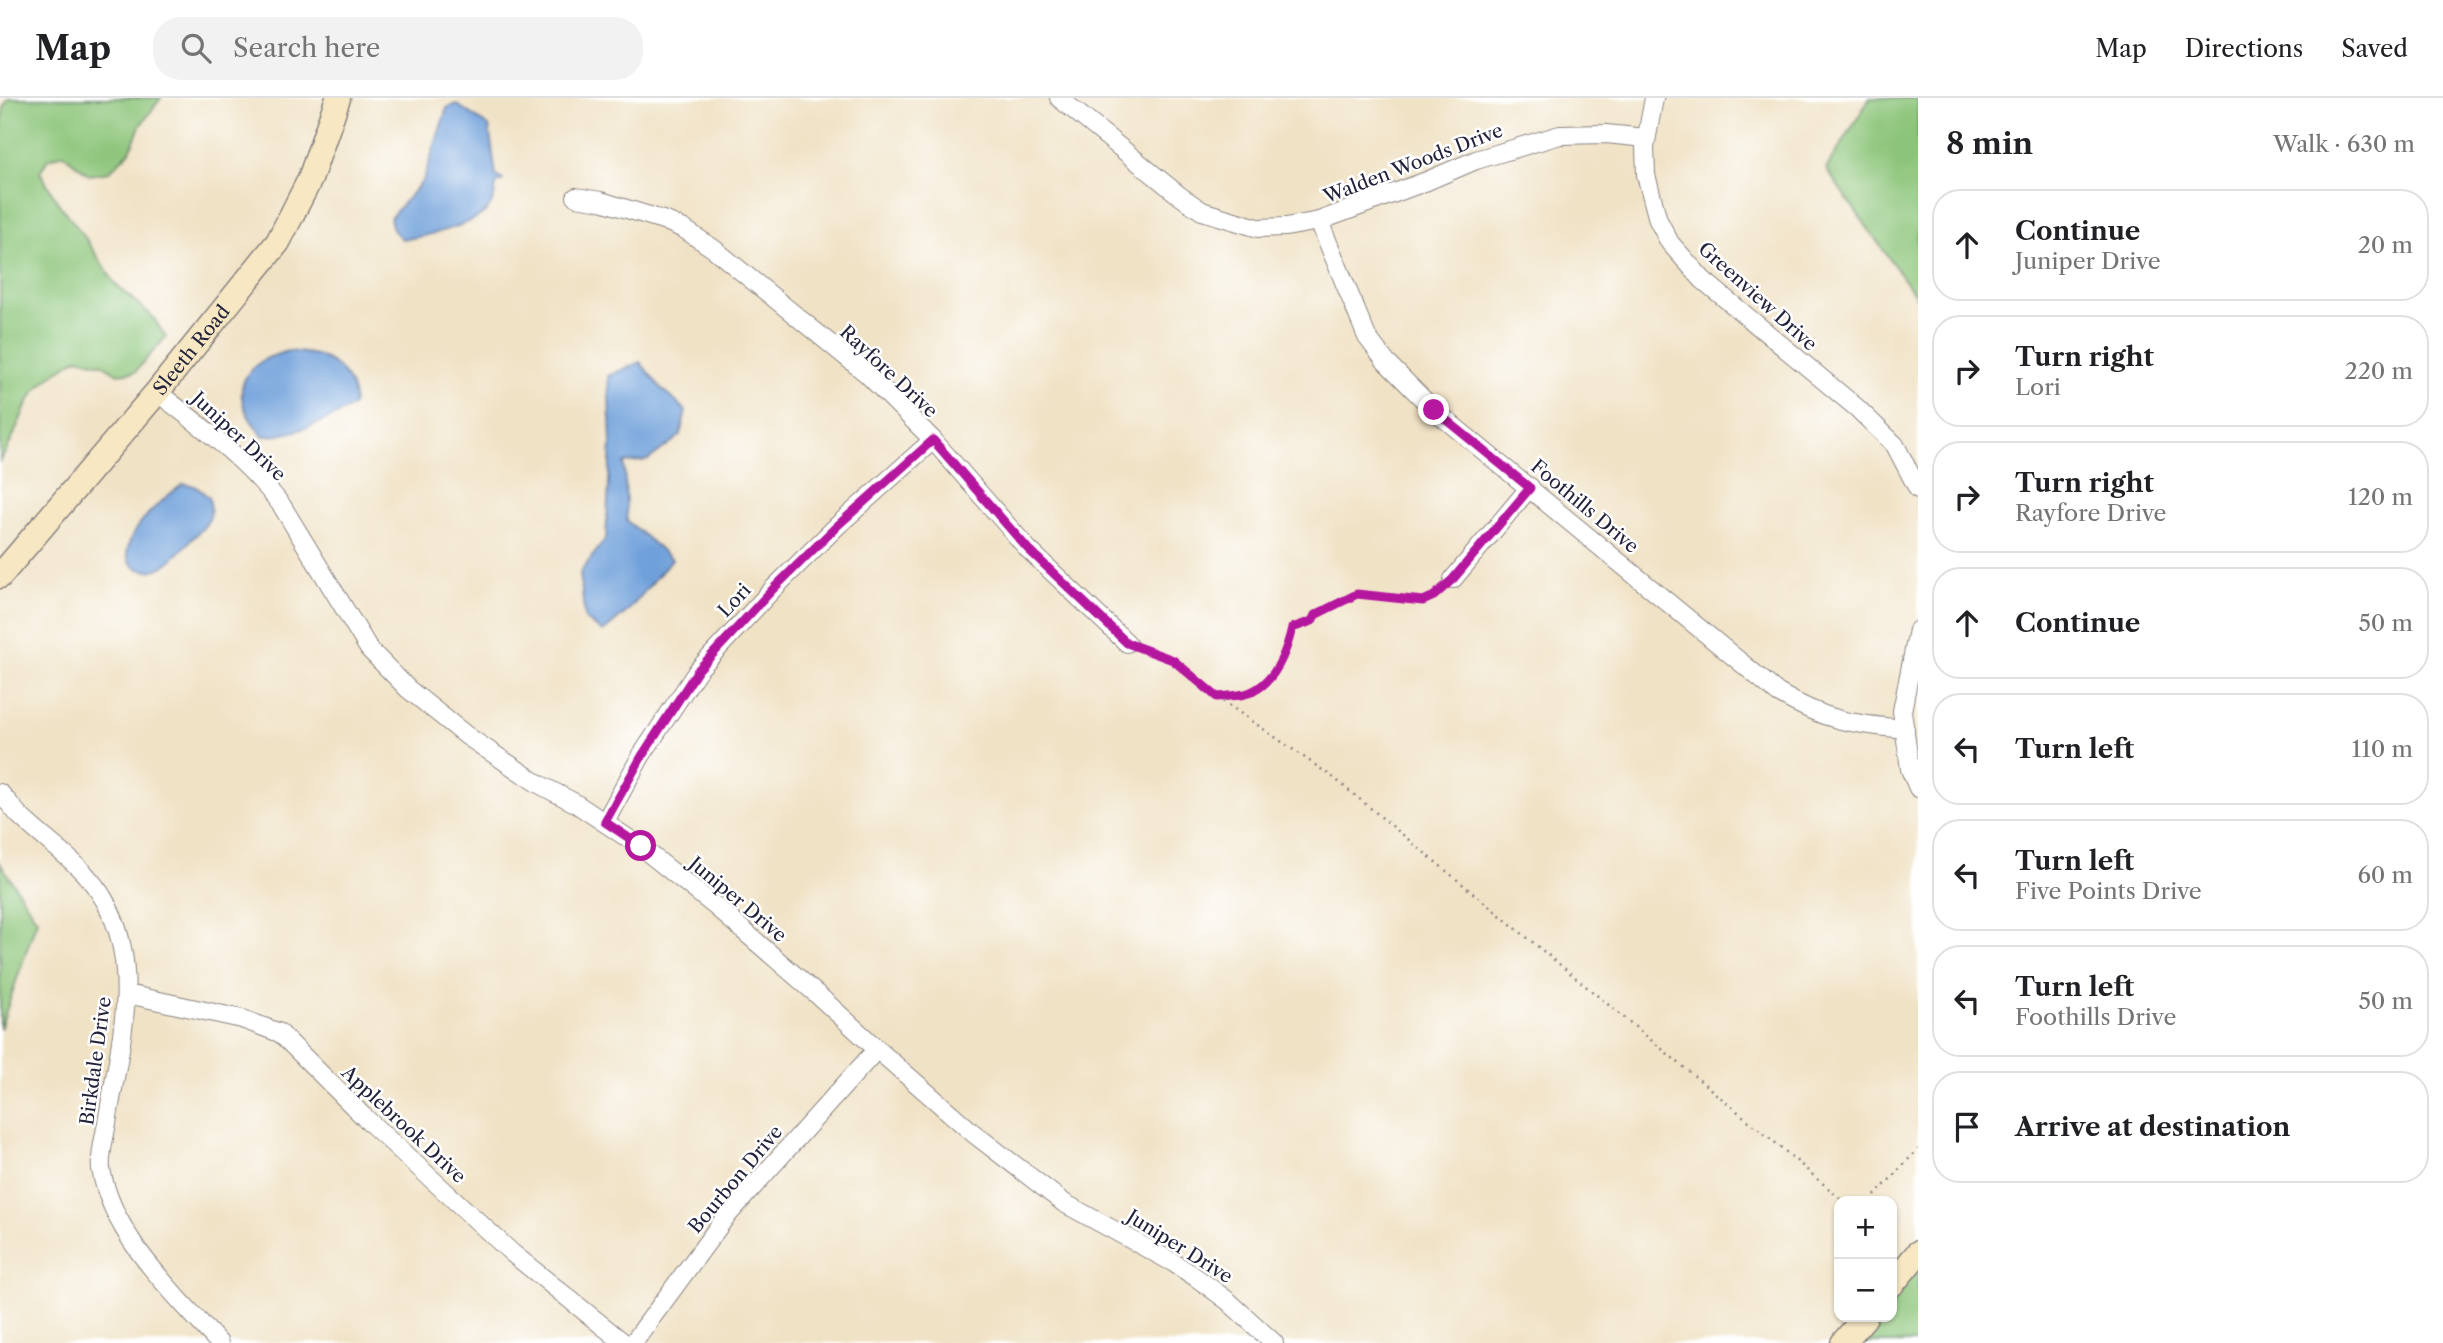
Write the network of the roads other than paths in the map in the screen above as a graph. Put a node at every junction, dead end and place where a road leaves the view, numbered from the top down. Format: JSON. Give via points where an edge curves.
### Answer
{"nodes":[{"id":1,"x":338,"y":98,"type":"edge"},
{"id":2,"x":1059,"y":98,"type":"edge"},
{"id":3,"x":1654,"y":98,"type":"edge"},
{"id":4,"x":1646,"y":138,"type":"junction"},
{"id":5,"x":576,"y":197,"type":"dead end"},
{"id":6,"x":1319,"y":221,"type":"junction"},
{"id":7,"x":157,"y":391,"type":"junction"},
{"id":8,"x":933,"y":440,"type":"junction"},
{"id":9,"x":1530,"y":488,"type":"junction"},
{"id":10,"x":1918,"y":489,"type":"edge"},
{"id":11,"x":0,"y":576,"type":"edge"},
{"id":12,"x":1453,"y":579,"type":"road end"},
{"id":13,"x":1918,"y":630,"type":"edge"},
{"id":14,"x":1127,"y":643,"type":"road end"},
{"id":15,"x":1905,"y":729,"type":"junction"},
{"id":16,"x":1918,"y":788,"type":"edge"},
{"id":17,"x":0,"y":793,"type":"edge"},
{"id":18,"x":605,"y":822,"type":"junction"},
{"id":19,"x":127,"y":994,"type":"junction"},
{"id":20,"x":877,"y":1049,"type":"junction"},
{"id":21,"x":1918,"y":1253,"type":"edge"},
{"id":22,"x":1897,"y":1278,"type":"edge"},
{"id":23,"x":1861,"y":1322,"type":"edge"},
{"id":24,"x":219,"y":1343,"type":"edge"},
{"id":25,"x":624,"y":1343,"type":"edge"},
{"id":26,"x":633,"y":1343,"type":"edge"},
{"id":27,"x":1274,"y":1343,"type":"edge"},
{"id":28,"x":1843,"y":1343,"type":"edge"}],
"edges":[{"from":1,"to":7,"type":"street","name":"Sleeth Road","via":[[310,179],[278,242]]},
{"from":2,"to":6,"type":"street","name":"Walden Woods Drive","via":[[1202,211],[1258,228]]},
{"from":3,"to":4,"type":"street","name":"Greenview Drive"},
{"from":4,"to":6,"type":"street","name":"Walden Woods Drive","via":[[1560,135],[1476,160]]},
{"from":4,"to":10,"type":"street","name":"Greenview Drive","via":[[1650,196],[1670,243],[1703,280],[1895,445]]},
{"from":5,"to":8,"type":"street","name":"Rayfore Drive","via":[[666,220],[705,243],[866,373]]},
{"from":6,"to":9,"type":"street","name":"Foothills Drive","via":[[1367,337],[1386,362],[1434,410]]},
{"from":7,"to":11,"type":"street","name":"Sleeth Road"},
{"from":7,"to":18,"type":"street","name":"Juniper Drive","via":[[266,485],[369,649],[408,689],[467,736]]},
{"from":8,"to":14,"type":"street","name":"Rayfore Drive","via":[[1028,549]]},
{"from":8,"to":18,"type":"street","name":"Lori","via":[[837,526],[698,670]]},
{"from":9,"to":12,"type":"street"},
{"from":9,"to":15,"type":"street","name":"Foothills Drive","via":[[1778,693],[1821,716]]},
{"from":13,"to":15,"type":"street","via":[[1902,711]]},
{"from":15,"to":16,"type":"street","via":[[1910,769]]},
{"from":17,"to":19,"type":"street","name":"Birkdale Drive","via":[[96,886],[120,937]]},
{"from":18,"to":20,"type":"street","name":"Juniper Drive","via":[[715,906]]},
{"from":19,"to":24,"type":"street","name":"Birkdale Drive","via":[[101,1167],[122,1226],[142,1257]]},
{"from":19,"to":25,"type":"street","name":"Applebrook Drive","via":[[242,1019],[280,1033],[512,1253]]},
{"from":20,"to":26,"type":"street","name":"Bourbon Drive","via":[[725,1218]]},
{"from":20,"to":27,"type":"street","name":"Juniper Drive","via":[[1063,1203],[1197,1278]]},
{"from":21,"to":22,"type":"street"},
{"from":23,"to":28,"type":"street"}]}
